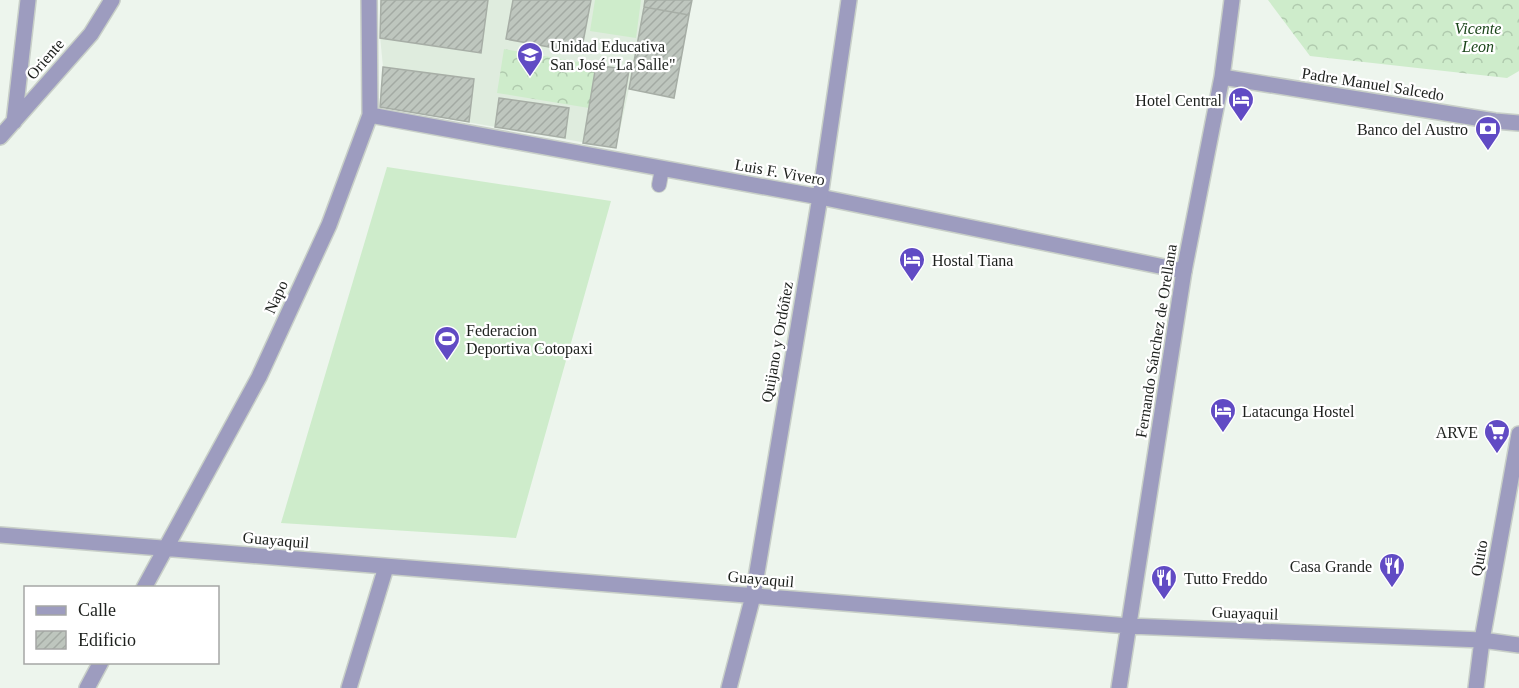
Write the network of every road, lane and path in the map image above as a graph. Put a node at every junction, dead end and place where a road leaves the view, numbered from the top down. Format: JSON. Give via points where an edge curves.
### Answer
{"nodes":[{"id":1,"x":28,"y":0,"type":"edge"},
{"id":2,"x":112,"y":0,"type":"edge"},
{"id":3,"x":369,"y":0,"type":"edge"},
{"id":4,"x":849,"y":0,"type":"edge"},
{"id":5,"x":1232,"y":0,"type":"edge"},
{"id":6,"x":1222,"y":78,"type":"junction"},
{"id":7,"x":369,"y":115,"type":"junction"},
{"id":8,"x":14,"y":122,"type":"junction"},
{"id":9,"x":1519,"y":123,"type":"edge"},
{"id":10,"x":0,"y":137,"type":"edge"},
{"id":11,"x":662,"y":169,"type":"junction"},
{"id":12,"x":659,"y":185,"type":"dead end"},
{"id":13,"x":820,"y":197,"type":"junction"},
{"id":14,"x":1184,"y":271,"type":"junction"},
{"id":15,"x":1519,"y":434,"type":"edge"},
{"id":16,"x":0,"y":535,"type":"edge"},
{"id":17,"x":166,"y":549,"type":"junction"},
{"id":18,"x":386,"y":567,"type":"junction"},
{"id":19,"x":145,"y":586,"type":"edge"},
{"id":20,"x":753,"y":596,"type":"junction"},
{"id":21,"x":1129,"y":626,"type":"junction"},
{"id":22,"x":1482,"y":640,"type":"junction"},
{"id":23,"x":1519,"y":645,"type":"edge"},
{"id":24,"x":100,"y":664,"type":"edge"},
{"id":25,"x":87,"y":688,"type":"edge"},
{"id":26,"x":348,"y":688,"type":"edge"},
{"id":27,"x":729,"y":688,"type":"edge"},
{"id":28,"x":1119,"y":688,"type":"edge"},
{"id":29,"x":1476,"y":688,"type":"edge"}],
"edges":[{"from":1,"to":8,"type":"street"},
{"from":2,"to":8,"type":"street","name":"Oriente","via":[[91,34]]},
{"from":3,"to":7,"type":"street","name":"Napo"},
{"from":4,"to":13,"type":"street","name":"Quijano y Ordóñez"},
{"from":5,"to":6,"type":"street","name":"Fernando Sánchez de Orellana"},
{"from":6,"to":9,"type":"street","name":"Padre Manuel Salcedo"},
{"from":6,"to":14,"type":"street","name":"Fernando Sánchez de Orellana"},
{"from":7,"to":11,"type":"street","name":"Luis F. Vivero"},
{"from":7,"to":17,"type":"street","name":"Napo","via":[[329,225],[269,357]]},
{"from":8,"to":10,"type":"street","name":"Oriente"},
{"from":11,"to":12,"type":"lane"},
{"from":11,"to":13,"type":"street","name":"Luis F. Vivero"},
{"from":13,"to":14,"type":"street","name":"Luis F. Vivero"},
{"from":13,"to":20,"type":"street","name":"Quijano y Ordóñez"},
{"from":14,"to":21,"type":"street","name":"Fernando Sánchez de Orellana"},
{"from":15,"to":22,"type":"street","name":"Quito"},
{"from":16,"to":17,"type":"street","name":"Guayaquil"},
{"from":17,"to":18,"type":"street","name":"Guayaquil"},
{"from":17,"to":19,"type":"street","name":"Napo"},
{"from":18,"to":20,"type":"street","name":"Guayaquil"},
{"from":18,"to":26,"type":"street"},
{"from":20,"to":21,"type":"street","name":"Guayaquil"},
{"from":20,"to":27,"type":"street","name":"Quijano y Ordóñez"},
{"from":21,"to":22,"type":"street","name":"Guayaquil"},
{"from":21,"to":28,"type":"street","name":"Fernando Sánchez de Orellana"},
{"from":22,"to":23,"type":"street","name":"Guayaquil"},
{"from":22,"to":29,"type":"street","name":"Quito"},
{"from":24,"to":25,"type":"street"}]}
